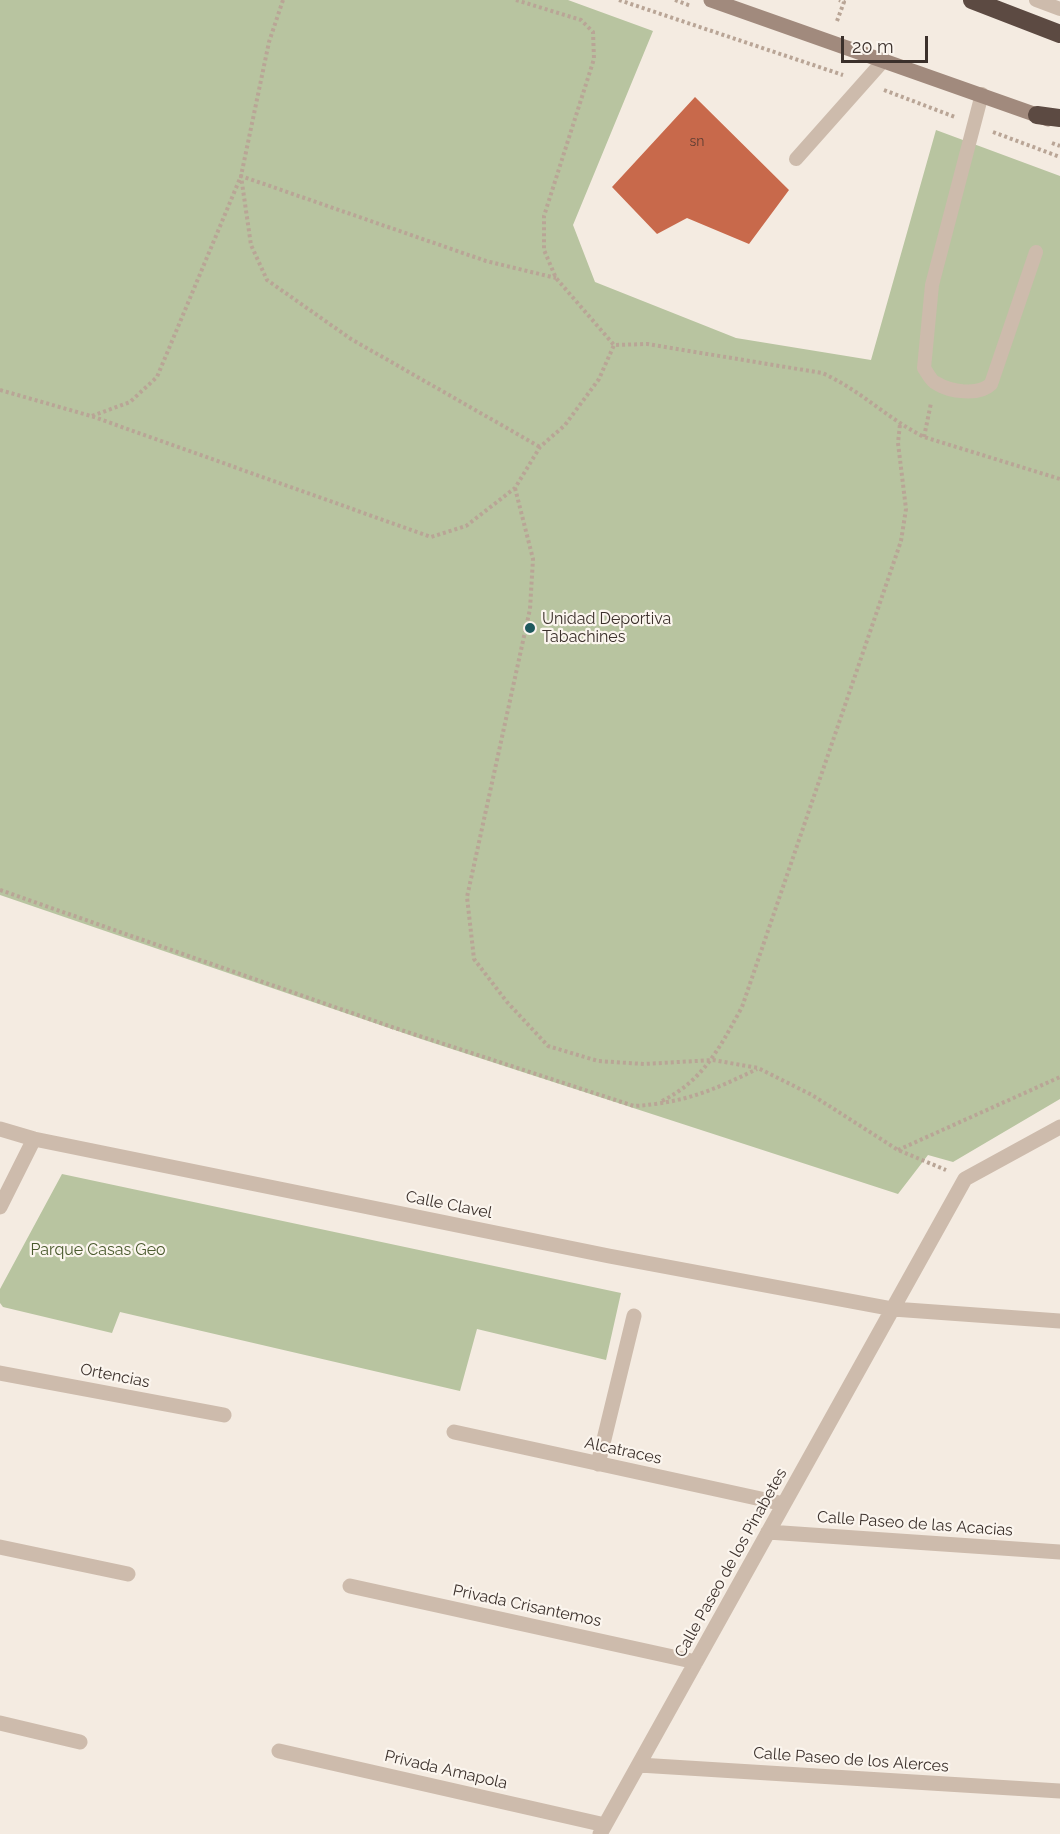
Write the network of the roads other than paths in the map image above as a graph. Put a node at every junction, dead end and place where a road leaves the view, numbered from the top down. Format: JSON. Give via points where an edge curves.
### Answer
{"nodes":[{"id":1,"x":711,"y":0,"type":"edge"},
{"id":2,"x":972,"y":0,"type":"edge"},
{"id":3,"x":1036,"y":0,"type":"edge"},
{"id":4,"x":1060,"y":9,"type":"edge"},
{"id":5,"x":1060,"y":34,"type":"edge"},
{"id":6,"x":884,"y":60,"type":"junction"},
{"id":7,"x":982,"y":94,"type":"junction"},
{"id":8,"x":1037,"y":115,"type":"junction"},
{"id":9,"x":1060,"y":118,"type":"edge"},
{"id":10,"x":1060,"y":124,"type":"edge"},
{"id":11,"x":796,"y":159,"type":"dead end"},
{"id":12,"x":1036,"y":252,"type":"dead end"},
{"id":13,"x":1060,"y":1127,"type":"edge"},
{"id":14,"x":0,"y":1129,"type":"edge"},
{"id":15,"x":34,"y":1139,"type":"junction"},
{"id":16,"x":0,"y":1207,"type":"edge"},
{"id":17,"x":893,"y":1309,"type":"junction"},
{"id":18,"x":634,"y":1316,"type":"dead end"},
{"id":19,"x":1060,"y":1321,"type":"edge"},
{"id":20,"x":0,"y":1373,"type":"edge"},
{"id":21,"x":224,"y":1415,"type":"dead end"},
{"id":22,"x":454,"y":1432,"type":"dead end"},
{"id":23,"x":598,"y":1464,"type":"junction"},
{"id":24,"x":784,"y":1504,"type":"junction"},
{"id":25,"x":768,"y":1532,"type":"junction"},
{"id":26,"x":0,"y":1547,"type":"edge"},
{"id":27,"x":1060,"y":1552,"type":"edge"},
{"id":28,"x":128,"y":1574,"type":"dead end"},
{"id":29,"x":350,"y":1586,"type":"dead end"},
{"id":30,"x":696,"y":1662,"type":"junction"},
{"id":31,"x":0,"y":1723,"type":"edge"},
{"id":32,"x":80,"y":1742,"type":"dead end"},
{"id":33,"x":279,"y":1751,"type":"dead end"},
{"id":34,"x":639,"y":1765,"type":"junction"},
{"id":35,"x":1060,"y":1791,"type":"edge"},
{"id":36,"x":603,"y":1830,"type":"edge"}],
"edges":[{"from":1,"to":6,"type":"street"},
{"from":2,"to":5,"type":"highway"},
{"from":3,"to":4,"type":"lane"},
{"from":6,"to":7,"type":"street"},
{"from":6,"to":11,"type":"lane"},
{"from":7,"to":8,"type":"street"},
{"from":7,"to":12,"type":"lane","via":[[932,285],[924,368],[935,383],[972,393],[984,391],[991,384]]},
{"from":8,"to":9,"type":"highway"},
{"from":8,"to":10,"type":"street"},
{"from":13,"to":17,"type":"street","name":"Calle Paseo de los Pinabetes","via":[[965,1179]]},
{"from":14,"to":15,"type":"street","name":"Calle Clavel"},
{"from":15,"to":16,"type":"street"},
{"from":15,"to":17,"type":"street","name":"Calle Clavel","via":[[609,1256]]},
{"from":17,"to":19,"type":"street","name":"Calle Clavel"},
{"from":17,"to":24,"type":"street","name":"Calle Paseo de los Pinabetes"},
{"from":18,"to":23,"type":"street"},
{"from":20,"to":21,"type":"street","name":"Ortencias"},
{"from":22,"to":23,"type":"street","name":"Alcatraces"},
{"from":23,"to":24,"type":"street","name":"Alcatraces"},
{"from":24,"to":25,"type":"street","name":"Calle Paseo de los Pinabetes"},
{"from":25,"to":27,"type":"street","name":"Calle Paseo de las Acacias"},
{"from":25,"to":30,"type":"street","name":"Calle Paseo de los Pinabetes"},
{"from":26,"to":28,"type":"street"},
{"from":29,"to":30,"type":"street","name":"Privada Crisantemos"},
{"from":30,"to":34,"type":"street","name":"Calle Paseo de los Pinabetes"},
{"from":31,"to":32,"type":"street"},
{"from":33,"to":36,"type":"street","name":"Privada Amapola"},
{"from":34,"to":35,"type":"street","name":"Calle Paseo de los Alerces"},
{"from":34,"to":36,"type":"street","name":"Calle Paseo de los Pinabetes"}]}
